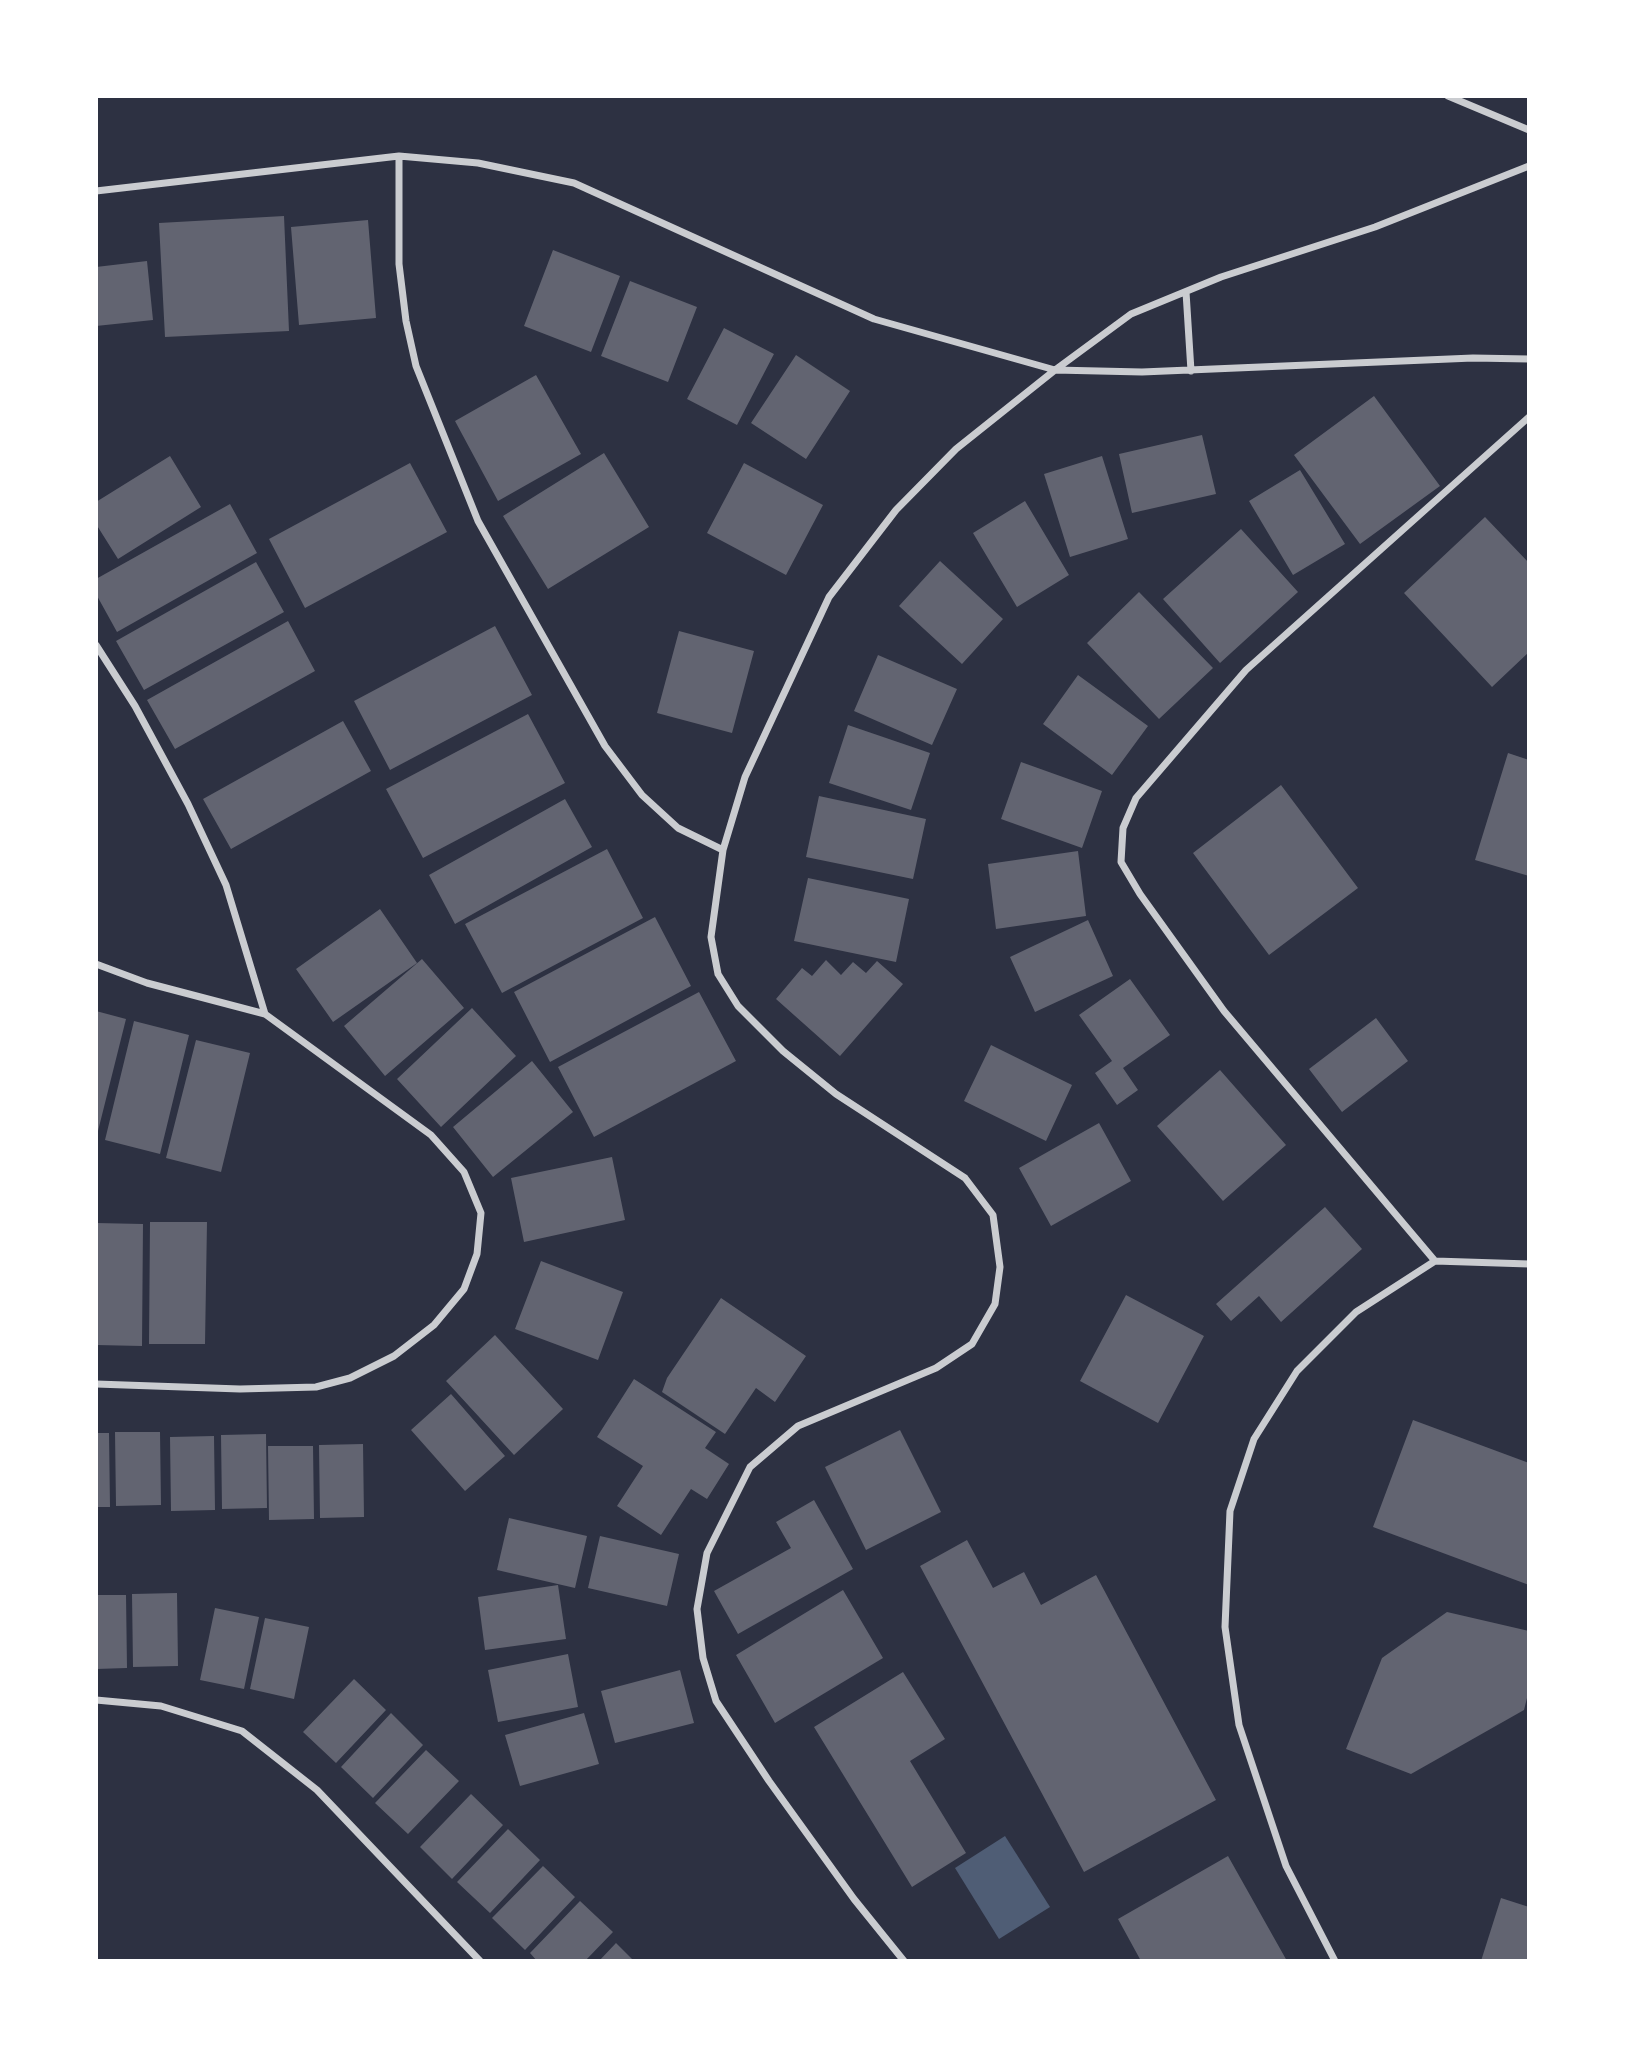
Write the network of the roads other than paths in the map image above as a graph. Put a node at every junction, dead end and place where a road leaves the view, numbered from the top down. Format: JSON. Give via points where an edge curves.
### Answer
{"nodes":[{"id":1,"x":1448,"y":96,"type":"edge"},
{"id":2,"x":1529,"y":130,"type":"edge"},
{"id":3,"x":399,"y":156,"type":"junction"},
{"id":4,"x":1529,"y":166,"type":"edge"},
{"id":5,"x":96,"y":191,"type":"edge"},
{"id":6,"x":1186,"y":292,"type":"junction"},
{"id":7,"x":1529,"y":359,"type":"edge"},
{"id":8,"x":1055,"y":370,"type":"junction"},
{"id":9,"x":1191,"y":371,"type":"junction"},
{"id":10,"x":1529,"y":417,"type":"edge"},
{"id":11,"x":96,"y":645,"type":"edge"},
{"id":12,"x":723,"y":850,"type":"junction"},
{"id":13,"x":96,"y":964,"type":"edge"},
{"id":14,"x":265,"y":1014,"type":"junction"},
{"id":15,"x":1435,"y":1261,"type":"junction"},
{"id":16,"x":1529,"y":1264,"type":"edge"},
{"id":17,"x":96,"y":1384,"type":"edge"},
{"id":18,"x":96,"y":1700,"type":"edge"},
{"id":19,"x":480,"y":1961,"type":"edge"},
{"id":20,"x":904,"y":1961,"type":"edge"},
{"id":21,"x":1335,"y":1961,"type":"edge"}],
"edges":[{"from":1,"to":2,"type":"street"},
{"from":3,"to":5,"type":"street"},
{"from":3,"to":8,"type":"street","via":[[478,163],[574,183],[874,319]]},
{"from":3,"to":12,"type":"street","via":[[399,264],[406,321],[416,366],[478,521],[605,746],[642,795],[678,828]]},
{"from":4,"to":6,"type":"street","via":[[1375,227]]},
{"from":6,"to":8,"type":"street","via":[[1131,314]]},
{"from":6,"to":9,"type":"street"},
{"from":7,"to":9,"type":"street"},
{"from":8,"to":9,"type":"street"},
{"from":8,"to":12,"type":"street","via":[[956,449],[896,510],[829,597],[745,777]]},
{"from":10,"to":15,"type":"street","via":[[1246,670],[1136,798],[1123,828],[1121,862],[1224,1011]]},
{"from":11,"to":14,"type":"street","via":[[135,706],[226,885]]},
{"from":12,"to":20,"type":"street","via":[[711,937],[718,974],[738,1006],[836,1094],[965,1178],[993,1215],[1000,1268],[995,1304],[972,1344],[936,1368],[798,1426],[750,1467],[707,1553],[697,1609],[702,1658],[716,1701],[846,1888]]},
{"from":13,"to":14,"type":"street","via":[[147,983]]},
{"from":14,"to":17,"type":"street","via":[[431,1135],[464,1172],[481,1213],[477,1254],[464,1289],[434,1325],[394,1356],[316,1387]]},
{"from":15,"to":16,"type":"street"},
{"from":15,"to":21,"type":"street","via":[[1356,1312],[1297,1371],[1254,1438],[1230,1511],[1225,1627],[1239,1725],[1286,1866]]},
{"from":18,"to":19,"type":"street","via":[[161,1706],[242,1731],[317,1790]]}]}
